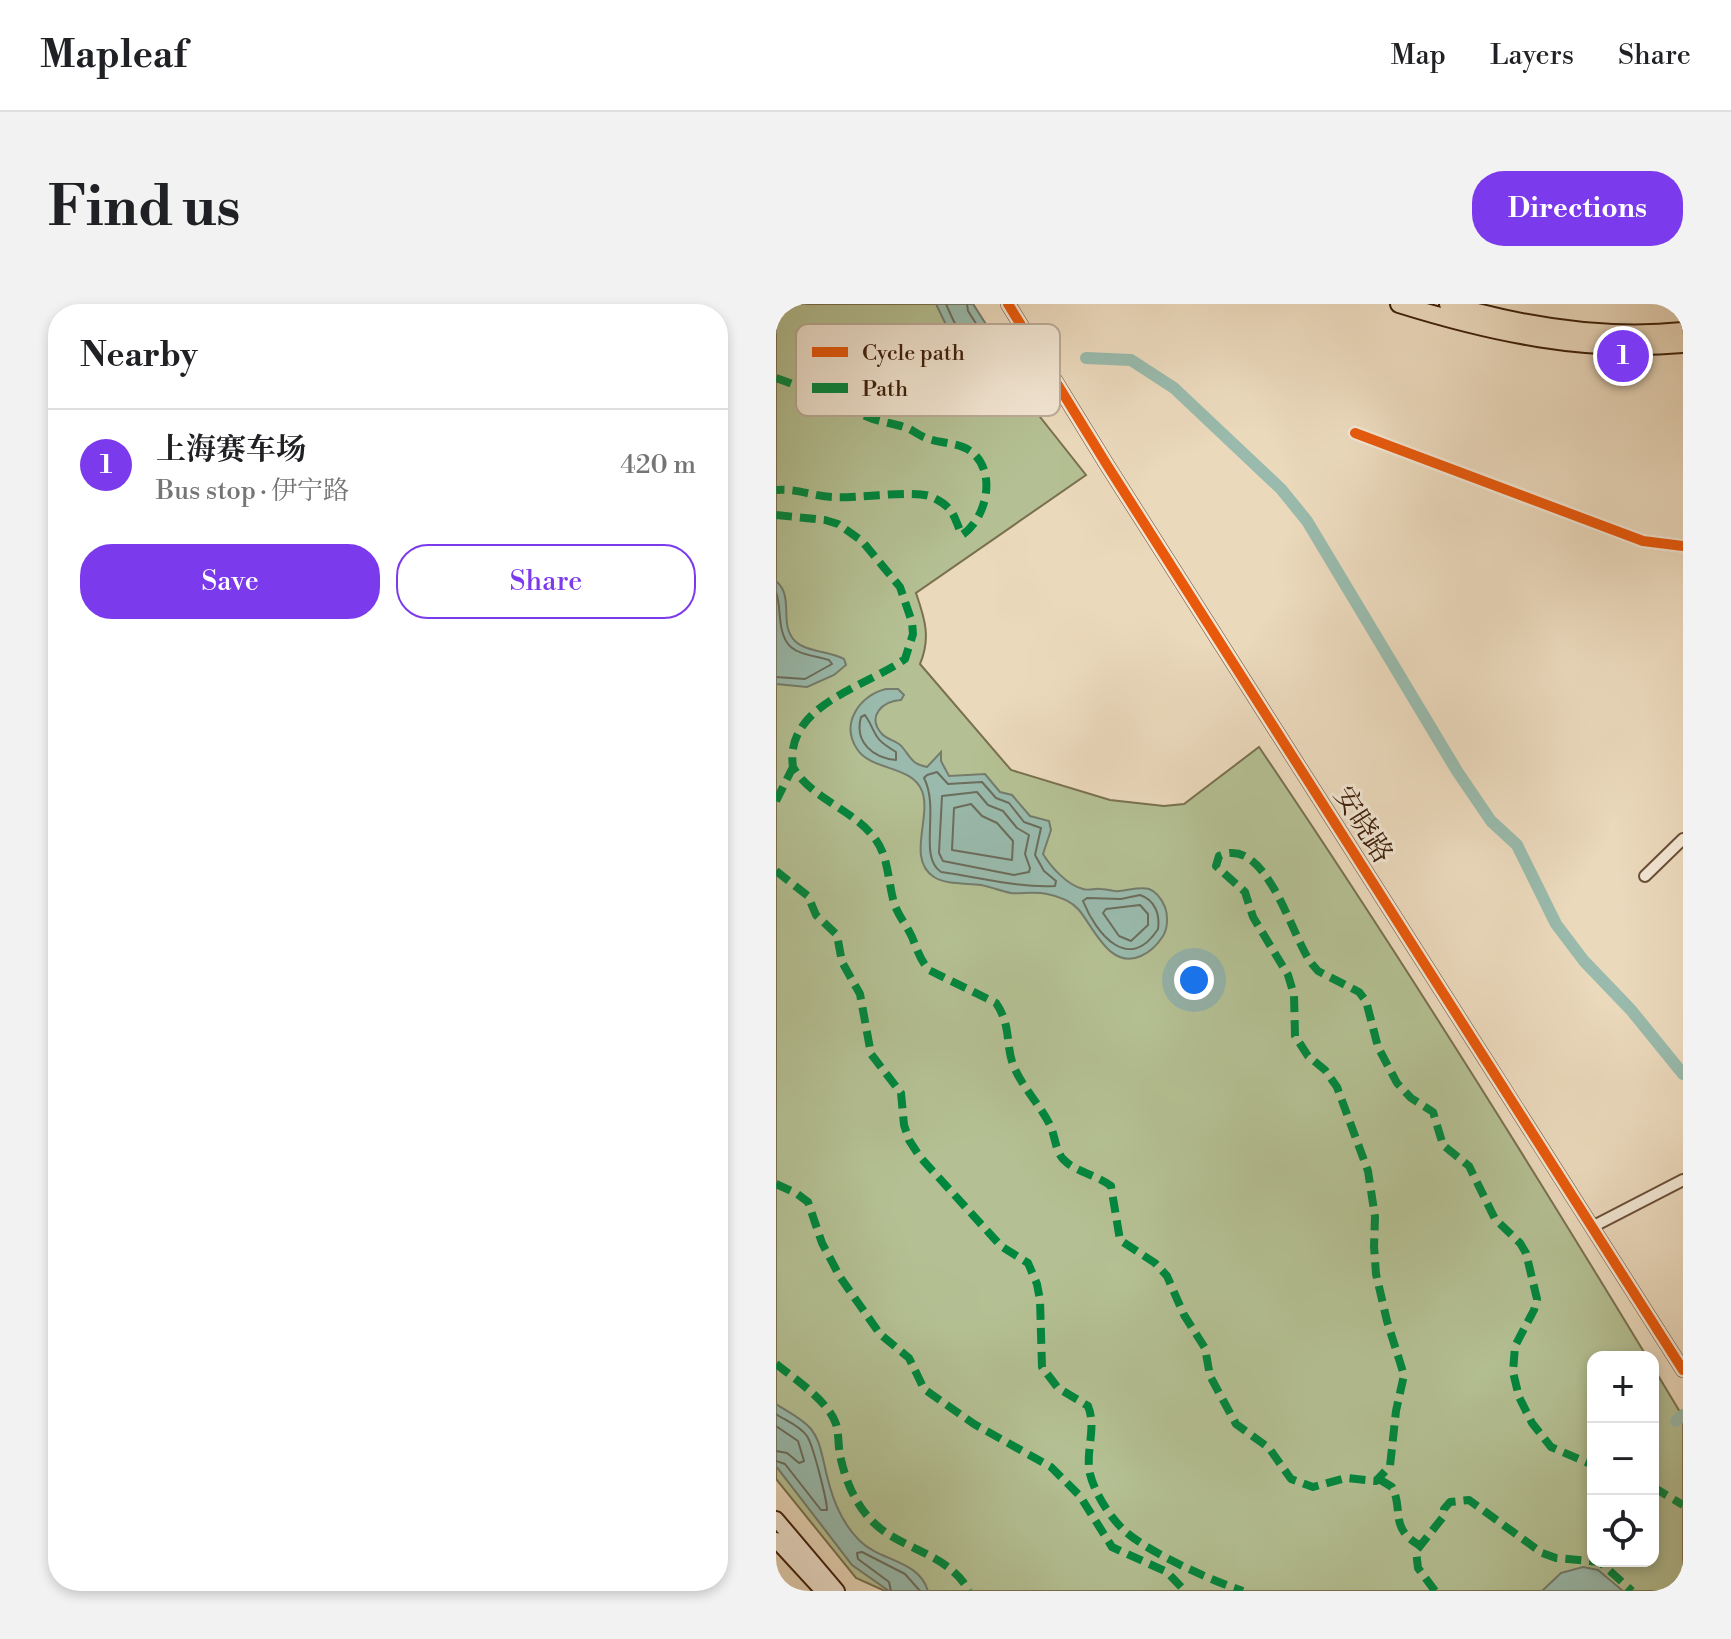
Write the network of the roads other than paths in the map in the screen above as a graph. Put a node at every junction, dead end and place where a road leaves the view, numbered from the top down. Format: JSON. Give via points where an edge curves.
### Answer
{"nodes":[{"id":1,"x":1008,"y":304,"type":"edge"},
{"id":2,"x":1399,"y":304,"type":"edge"},
{"id":3,"x":1448,"y":304,"type":"edge"},
{"id":4,"x":1020,"y":324,"type":"edge"},
{"id":5,"x":1683,"y":331,"type":"edge"},
{"id":6,"x":1683,"y":344,"type":"edge"},
{"id":7,"x":1060,"y":389,"type":"edge"},
{"id":8,"x":1355,"y":433,"type":"dead end"},
{"id":9,"x":1683,"y":546,"type":"edge"},
{"id":10,"x":1683,"y":839,"type":"edge"},
{"id":11,"x":1645,"y":876,"type":"dead end"},
{"id":12,"x":1683,"y":1180,"type":"edge"},
{"id":13,"x":1592,"y":1227,"type":"junction"},
{"id":14,"x":1683,"y":1369,"type":"edge"},
{"id":15,"x":776,"y":1519,"type":"edge"},
{"id":16,"x":776,"y":1540,"type":"edge"},
{"id":17,"x":823,"y":1591,"type":"edge"},
{"id":18,"x":837,"y":1591,"type":"edge"}],
"edges":[{"from":1,"to":4,"type":"street","name":"安晓路"},
{"from":2,"to":6,"type":"main road","via":[[1547,340],[1626,347]]},
{"from":3,"to":5,"type":"main road","via":[[1543,326],[1623,334]]},
{"from":7,"to":13,"type":"street","name":"安晓路"},
{"from":8,"to":9,"type":"street","via":[[1643,541]]},
{"from":10,"to":11,"type":"street"},
{"from":12,"to":13,"type":"street"},
{"from":13,"to":14,"type":"street","name":"安晓路"},
{"from":15,"to":18,"type":"main road"},
{"from":16,"to":17,"type":"main road"}]}
